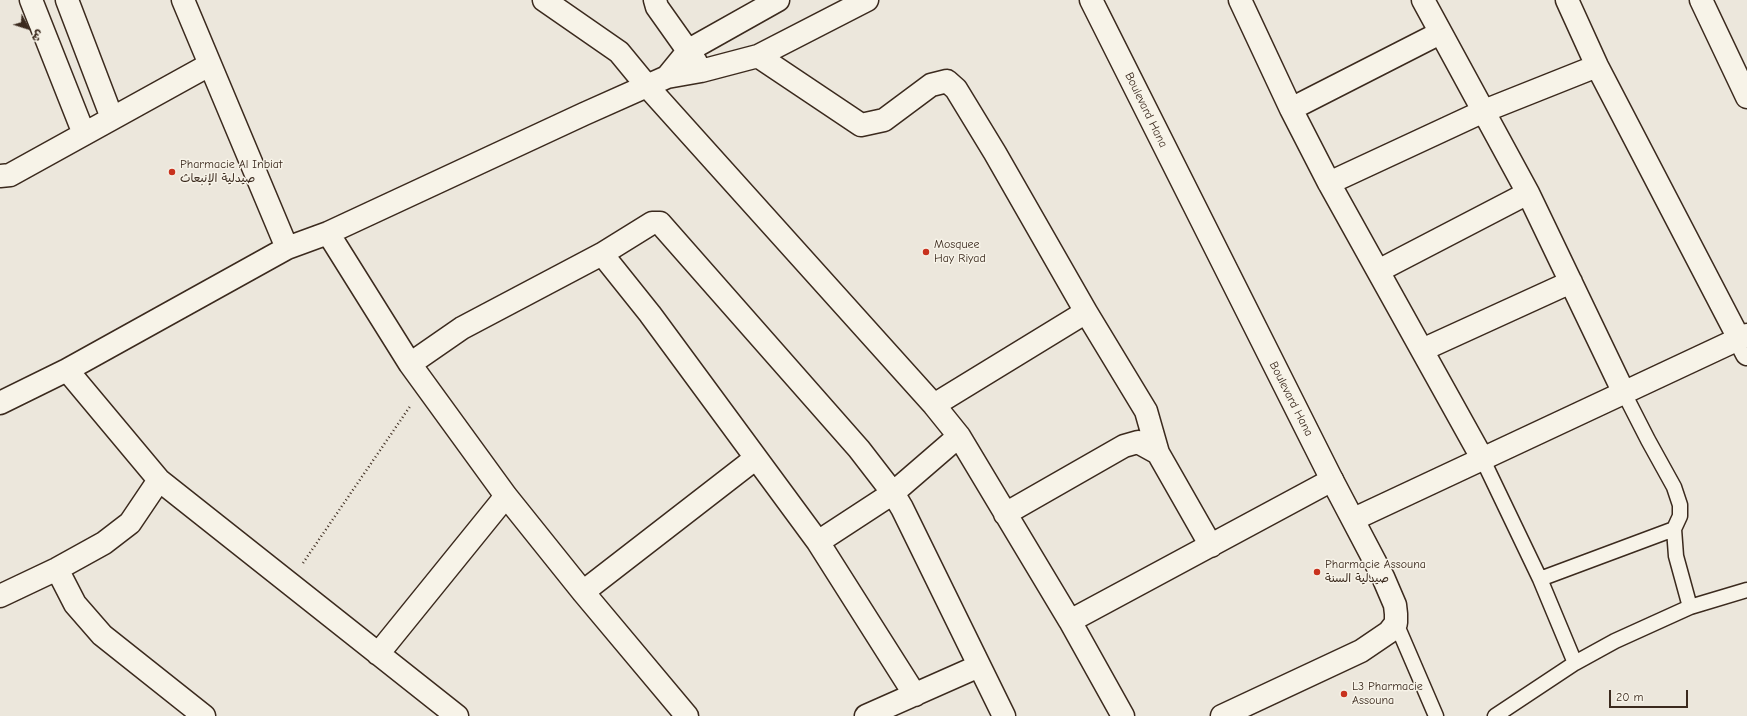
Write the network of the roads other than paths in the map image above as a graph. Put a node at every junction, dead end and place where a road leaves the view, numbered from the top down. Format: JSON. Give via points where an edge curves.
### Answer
{"nodes":[{"id":1,"x":31,"y":0,"type":"edge"},
{"id":2,"x":67,"y":0,"type":"edge"},
{"id":3,"x":183,"y":0,"type":"edge"},
{"id":4,"x":544,"y":0,"type":"edge"},
{"id":5,"x":655,"y":0,"type":"edge"},
{"id":6,"x":778,"y":0,"type":"edge"},
{"id":7,"x":867,"y":0,"type":"edge"},
{"id":8,"x":1091,"y":0,"type":"edge"},
{"id":9,"x":1240,"y":0,"type":"edge"},
{"id":10,"x":1423,"y":0,"type":"edge"},
{"id":11,"x":1567,"y":0,"type":"edge"},
{"id":12,"x":1701,"y":0,"type":"edge"},
{"id":13,"x":1440,"y":33,"type":"junction"},
{"id":14,"x":688,"y":50,"type":"junction"},
{"id":15,"x":758,"y":56,"type":"junction"},
{"id":16,"x":209,"y":65,"type":"junction"},
{"id":17,"x":1597,"y":66,"type":"junction"},
{"id":18,"x":702,"y":71,"type":"junction"},
{"id":19,"x":657,"y":82,"type":"junction"},
{"id":20,"x":1747,"y":97,"type":"edge"},
{"id":21,"x":1291,"y":109,"type":"junction"},
{"id":22,"x":1484,"y":111,"type":"junction"},
{"id":23,"x":112,"y":118,"type":"junction"},
{"id":24,"x":84,"y":134,"type":"junction"},
{"id":25,"x":0,"y":176,"type":"edge"},
{"id":26,"x":1329,"y":183,"type":"junction"},
{"id":27,"x":1528,"y":194,"type":"junction"},
{"id":28,"x":328,"y":233,"type":"junction"},
{"id":29,"x":287,"y":248,"type":"junction"},
{"id":30,"x":602,"y":254,"type":"junction"},
{"id":31,"x":1378,"y":271,"type":"junction"},
{"id":32,"x":1571,"y":282,"type":"junction"},
{"id":33,"x":1086,"y":312,"type":"junction"},
{"id":34,"x":1744,"y":342,"type":"edge"},
{"id":35,"x":1422,"y":350,"type":"junction"},
{"id":36,"x":410,"y":364,"type":"junction"},
{"id":37,"x":67,"y":370,"type":"junction"},
{"id":38,"x":1624,"y":393,"type":"junction"},
{"id":39,"x":0,"y":403,"type":"edge"},
{"id":40,"x":934,"y":406,"type":"junction"},
{"id":41,"x":959,"y":436,"type":"junction"},
{"id":42,"x":1158,"y":453,"type":"junction"},
{"id":43,"x":756,"y":458,"type":"junction"},
{"id":44,"x":1482,"y":458,"type":"junction"},
{"id":45,"x":159,"y":480,"type":"junction"},
{"id":46,"x":1332,"y":480,"type":"junction"},
{"id":47,"x":893,"y":493,"type":"junction"},
{"id":48,"x":506,"y":496,"type":"junction"},
{"id":49,"x":1004,"y":514,"type":"junction"},
{"id":50,"x":1354,"y":519,"type":"junction"},
{"id":51,"x":1674,"y":528,"type":"junction"},
{"id":52,"x":818,"y":542,"type":"junction"},
{"id":53,"x":1211,"y":546,"type":"junction"},
{"id":54,"x":57,"y":569,"type":"junction"},
{"id":55,"x":1540,"y":578,"type":"junction"},
{"id":56,"x":1747,"y":590,"type":"edge"},
{"id":57,"x":583,"y":592,"type":"junction"},
{"id":58,"x":0,"y":596,"type":"edge"},
{"id":59,"x":1690,"y":608,"type":"junction"},
{"id":60,"x":1070,"y":622,"type":"junction"},
{"id":61,"x":1396,"y":623,"type":"junction"},
{"id":62,"x":378,"y":654,"type":"junction"},
{"id":63,"x":1575,"y":663,"type":"junction"},
{"id":64,"x":979,"y":666,"type":"junction"},
{"id":65,"x":916,"y":695,"type":"junction"},
{"id":66,"x":199,"y":715,"type":"edge"},
{"id":67,"x":457,"y":716,"type":"edge"},
{"id":68,"x":688,"y":716,"type":"edge"},
{"id":69,"x":866,"y":716,"type":"edge"},
{"id":70,"x":1004,"y":716,"type":"edge"},
{"id":71,"x":1123,"y":716,"type":"edge"},
{"id":72,"x":1222,"y":716,"type":"edge"},
{"id":73,"x":1436,"y":716,"type":"edge"},
{"id":74,"x":1495,"y":716,"type":"edge"}],
"edges":[{"from":1,"to":24,"type":"street"},
{"from":2,"to":23,"type":"street"},
{"from":3,"to":16,"type":"street"},
{"from":4,"to":19,"type":"street"},
{"from":5,"to":14,"type":"street","via":[[657,7]]},
{"from":6,"to":14,"type":"street"},
{"from":7,"to":15,"type":"street"},
{"from":8,"to":46,"type":"street","name":"Boulevard Hana"},
{"from":9,"to":21,"type":"street"},
{"from":10,"to":13,"type":"street"},
{"from":11,"to":17,"type":"street"},
{"from":12,"to":20,"type":"street"},
{"from":13,"to":21,"type":"street"},
{"from":13,"to":22,"type":"street"},
{"from":14,"to":18,"type":"street"},
{"from":14,"to":19,"type":"street"},
{"from":15,"to":18,"type":"street"},
{"from":15,"to":33,"type":"street","via":[[861,125],[884,120],[931,85],[947,81],[956,89],[995,153]]},
{"from":16,"to":23,"type":"street"},
{"from":16,"to":29,"type":"street"},
{"from":17,"to":22,"type":"street"},
{"from":17,"to":34,"type":"street"},
{"from":18,"to":19,"type":"street"},
{"from":19,"to":28,"type":"street"},
{"from":19,"to":40,"type":"street"},
{"from":21,"to":26,"type":"street"},
{"from":22,"to":26,"type":"street"},
{"from":22,"to":27,"type":"street"},
{"from":23,"to":24,"type":"street"},
{"from":24,"to":25,"type":"street","via":[[10,175]]},
{"from":26,"to":31,"type":"street"},
{"from":27,"to":31,"type":"street"},
{"from":27,"to":32,"type":"street"},
{"from":28,"to":29,"type":"street"},
{"from":28,"to":36,"type":"street"},
{"from":29,"to":37,"type":"street"},
{"from":30,"to":36,"type":"street","via":[[462,328]]},
{"from":30,"to":43,"type":"street","via":[[650,314]]},
{"from":30,"to":47,"type":"street","via":[[652,223],[660,223],[859,449]]},
{"from":31,"to":35,"type":"street"},
{"from":32,"to":35,"type":"street"},
{"from":32,"to":38,"type":"street"},
{"from":33,"to":40,"type":"street"},
{"from":33,"to":42,"type":"street","via":[[1146,411]]},
{"from":34,"to":38,"type":"street"},
{"from":35,"to":44,"type":"street"},
{"from":36,"to":48,"type":"street"},
{"from":37,"to":39,"type":"street"},
{"from":37,"to":45,"type":"street"},
{"from":38,"to":44,"type":"street"},
{"from":38,"to":51,"type":"lane","via":[[1674,487],[1680,505],[1680,516]]},
{"from":40,"to":41,"type":"street"},
{"from":41,"to":47,"type":"street"},
{"from":41,"to":49,"type":"street"},
{"from":42,"to":49,"type":"street","via":[[1138,442],[1124,446]]},
{"from":42,"to":53,"type":"street"},
{"from":43,"to":52,"type":"street"},
{"from":43,"to":57,"type":"street"},
{"from":44,"to":50,"type":"street"},
{"from":44,"to":55,"type":"lane"},
{"from":45,"to":54,"type":"street","via":[[130,523],[104,543]]},
{"from":45,"to":62,"type":"street"},
{"from":46,"to":50,"type":"street","name":"Boulevard Hana"},
{"from":46,"to":53,"type":"street"},
{"from":47,"to":52,"type":"street"},
{"from":47,"to":64,"type":"street"},
{"from":48,"to":57,"type":"street"},
{"from":48,"to":62,"type":"street"},
{"from":49,"to":60,"type":"street"},
{"from":50,"to":61,"type":"street","name":"Boulevard Hana","via":[[1395,605]]},
{"from":51,"to":55,"type":"lane"},
{"from":51,"to":59,"type":"lane","via":[[1676,556]]},
{"from":52,"to":65,"type":"street"},
{"from":53,"to":60,"type":"street"},
{"from":54,"to":58,"type":"street"},
{"from":54,"to":66,"type":"street","via":[[75,604],[102,635]]},
{"from":55,"to":63,"type":"lane"},
{"from":56,"to":59,"type":"lane"},
{"from":57,"to":68,"type":"street"},
{"from":59,"to":63,"type":"lane","via":[[1615,641]]},
{"from":60,"to":71,"type":"street"},
{"from":61,"to":72,"type":"street","via":[[1385,635],[1361,651]]},
{"from":61,"to":73,"type":"lane"},
{"from":62,"to":67,"type":"street"},
{"from":63,"to":74,"type":"lane"},
{"from":64,"to":65,"type":"street"},
{"from":64,"to":70,"type":"street"},
{"from":65,"to":69,"type":"street"}]}
